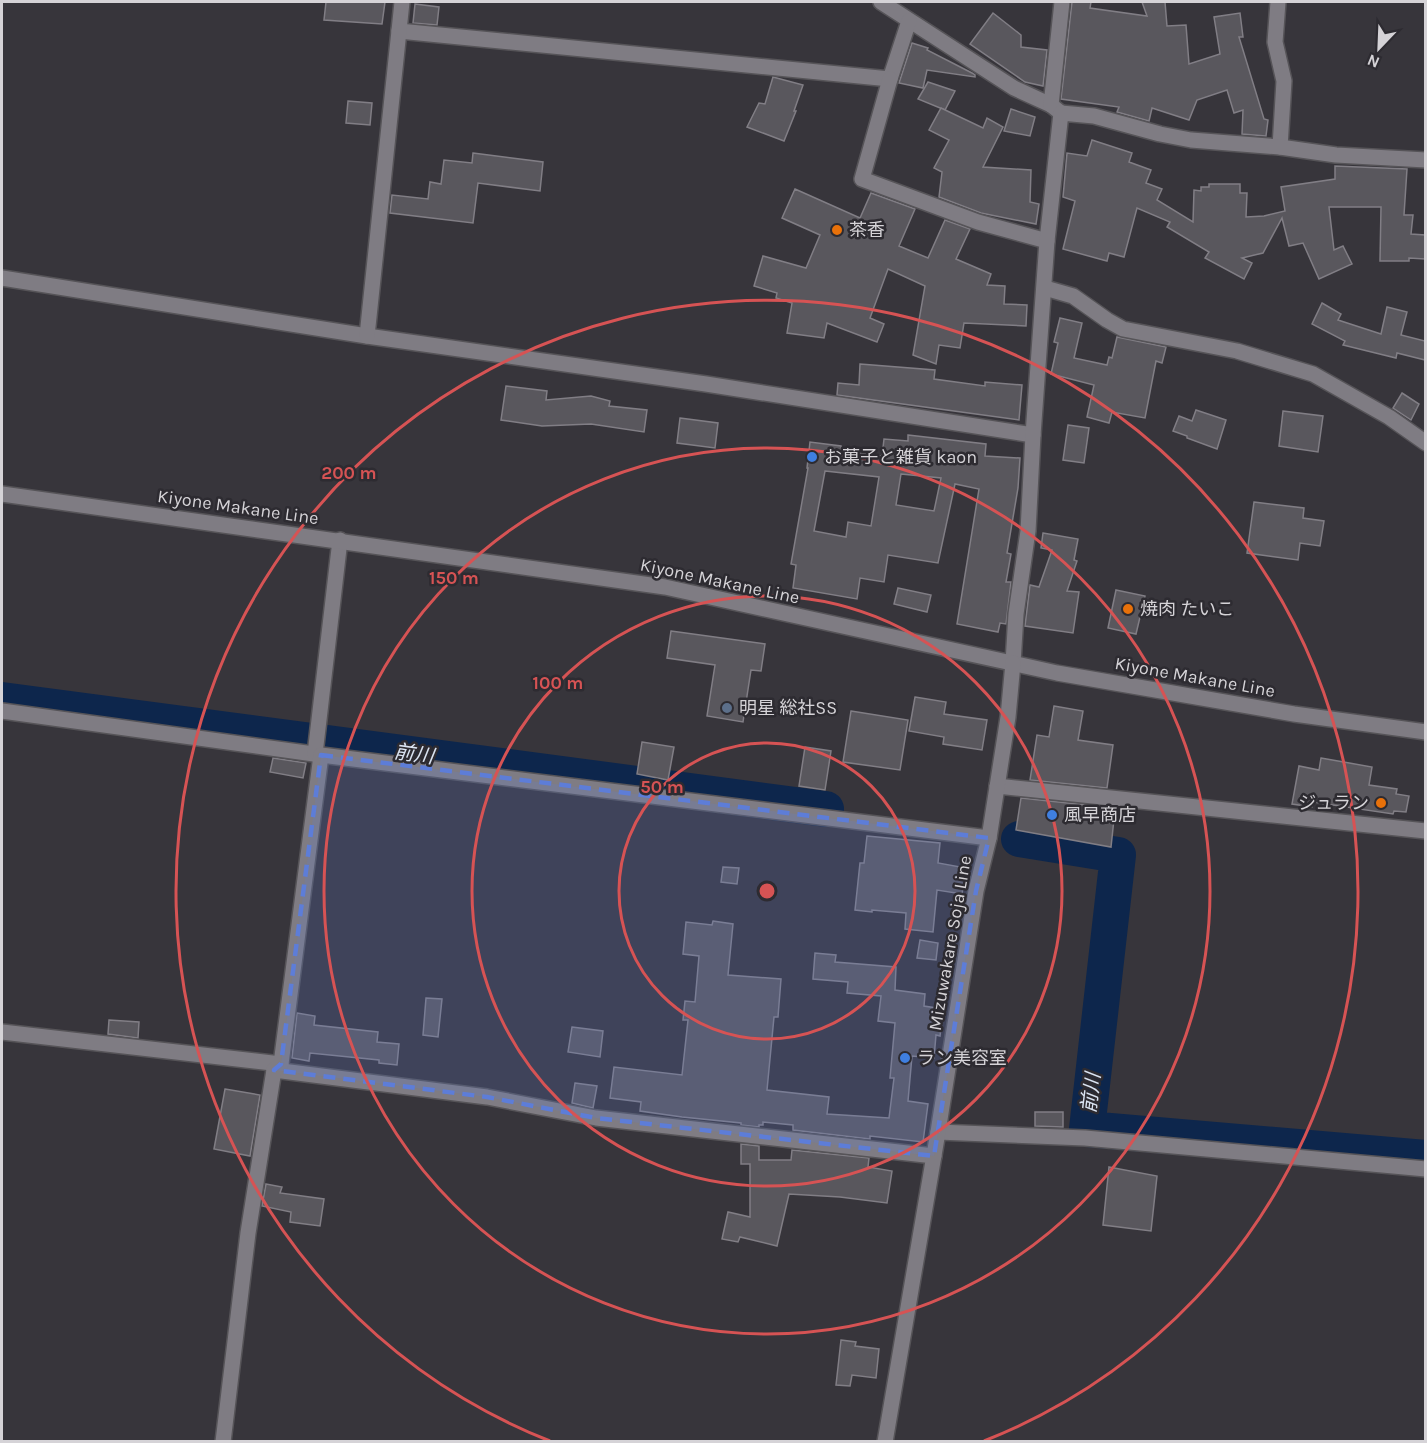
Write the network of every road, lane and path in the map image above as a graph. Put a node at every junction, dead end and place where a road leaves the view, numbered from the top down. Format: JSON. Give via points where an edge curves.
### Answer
{"nodes":[{"id":1,"x":402,"y":2,"type":"edge"},
{"id":2,"x":881,"y":2,"type":"edge"},
{"id":3,"x":1062,"y":2,"type":"edge"},
{"id":4,"x":1278,"y":2,"type":"edge"},
{"id":5,"x":909,"y":21,"type":"junction"},
{"id":6,"x":399,"y":31,"type":"junction"},
{"id":7,"x":890,"y":79,"type":"junction"},
{"id":8,"x":1056,"y":109,"type":"junction"},
{"id":9,"x":1280,"y":147,"type":"junction"},
{"id":10,"x":1425,"y":160,"type":"edge"},
{"id":11,"x":1047,"y":241,"type":"junction"},
{"id":12,"x":2,"y":278,"type":"edge"},
{"id":13,"x":1045,"y":288,"type":"junction"},
{"id":14,"x":367,"y":336,"type":"junction"},
{"id":15,"x":1033,"y":435,"type":"junction"},
{"id":16,"x":1425,"y":443,"type":"edge"},
{"id":17,"x":2,"y":494,"type":"edge"},
{"id":18,"x":340,"y":540,"type":"junction"},
{"id":19,"x":1012,"y":663,"type":"junction"},
{"id":20,"x":2,"y":711,"type":"edge"},
{"id":21,"x":1425,"y":732,"type":"edge"},
{"id":22,"x":317,"y":749,"type":"junction"},
{"id":23,"x":997,"y":786,"type":"junction"},
{"id":24,"x":1425,"y":831,"type":"edge"},
{"id":25,"x":990,"y":838,"type":"junction"},
{"id":26,"x":2,"y":1032,"type":"edge"},
{"id":27,"x":278,"y":1067,"type":"junction"},
{"id":28,"x":938,"y":1132,"type":"junction"},
{"id":29,"x":934,"y":1156,"type":"junction"},
{"id":30,"x":1425,"y":1169,"type":"edge"},
{"id":31,"x":223,"y":1442,"type":"edge"},
{"id":32,"x":885,"y":1442,"type":"edge"}],
"edges":[{"from":1,"to":6,"type":"street"},
{"from":2,"to":5,"type":"street"},
{"from":3,"to":8,"type":"street","name":"Mizuwakare Soja Line"},
{"from":4,"to":9,"type":"street","via":[[1275,42],[1284,81]]},
{"from":5,"to":7,"type":"street"},
{"from":5,"to":8,"type":"street","via":[[1014,88]]},
{"from":6,"to":7,"type":"street"},
{"from":6,"to":14,"type":"street"},
{"from":7,"to":11,"type":"street","via":[[862,180],[978,222]]},
{"from":8,"to":9,"type":"street","via":[[1191,140]]},
{"from":8,"to":11,"type":"street","name":"Mizuwakare Soja Line"},
{"from":9,"to":10,"type":"street","via":[[1336,156]]},
{"from":11,"to":13,"type":"street","name":"Mizuwakare Soja Line"},
{"from":12,"to":14,"type":"street"},
{"from":13,"to":15,"type":"street","name":"Mizuwakare Soja Line"},
{"from":13,"to":16,"type":"street","via":[[1073,296],[1123,329],[1237,351],[1312,374],[1389,417]]},
{"from":14,"to":15,"type":"street"},
{"from":15,"to":19,"type":"street","name":"Mizuwakare Soja Line","via":[[1028,531]]},
{"from":17,"to":18,"type":"street","name":"Kiyone Makane Line"},
{"from":18,"to":19,"type":"street","name":"Kiyone Makane Line","via":[[665,587]]},
{"from":18,"to":22,"type":"street"},
{"from":19,"to":21,"type":"street","name":"Kiyone Makane Line","via":[[1294,714]]},
{"from":19,"to":23,"type":"street","name":"Mizuwakare Soja Line"},
{"from":20,"to":22,"type":"street"},
{"from":22,"to":25,"type":"street"},
{"from":22,"to":27,"type":"street"},
{"from":23,"to":24,"type":"street"},
{"from":23,"to":25,"type":"street","name":"Mizuwakare Soja Line"},
{"from":25,"to":28,"type":"street","name":"Mizuwakare Soja Line","via":[[976,891]]},
{"from":26,"to":27,"type":"street"},
{"from":27,"to":29,"type":"street","via":[[487,1097],[596,1118]]},
{"from":27,"to":31,"type":"street","via":[[248,1233]]},
{"from":28,"to":29,"type":"street","name":"Mizuwakare Soja Line"},
{"from":28,"to":30,"type":"street","via":[[1085,1138]]},
{"from":29,"to":32,"type":"street","name":"Mizuwakare Soja Line"}]}
